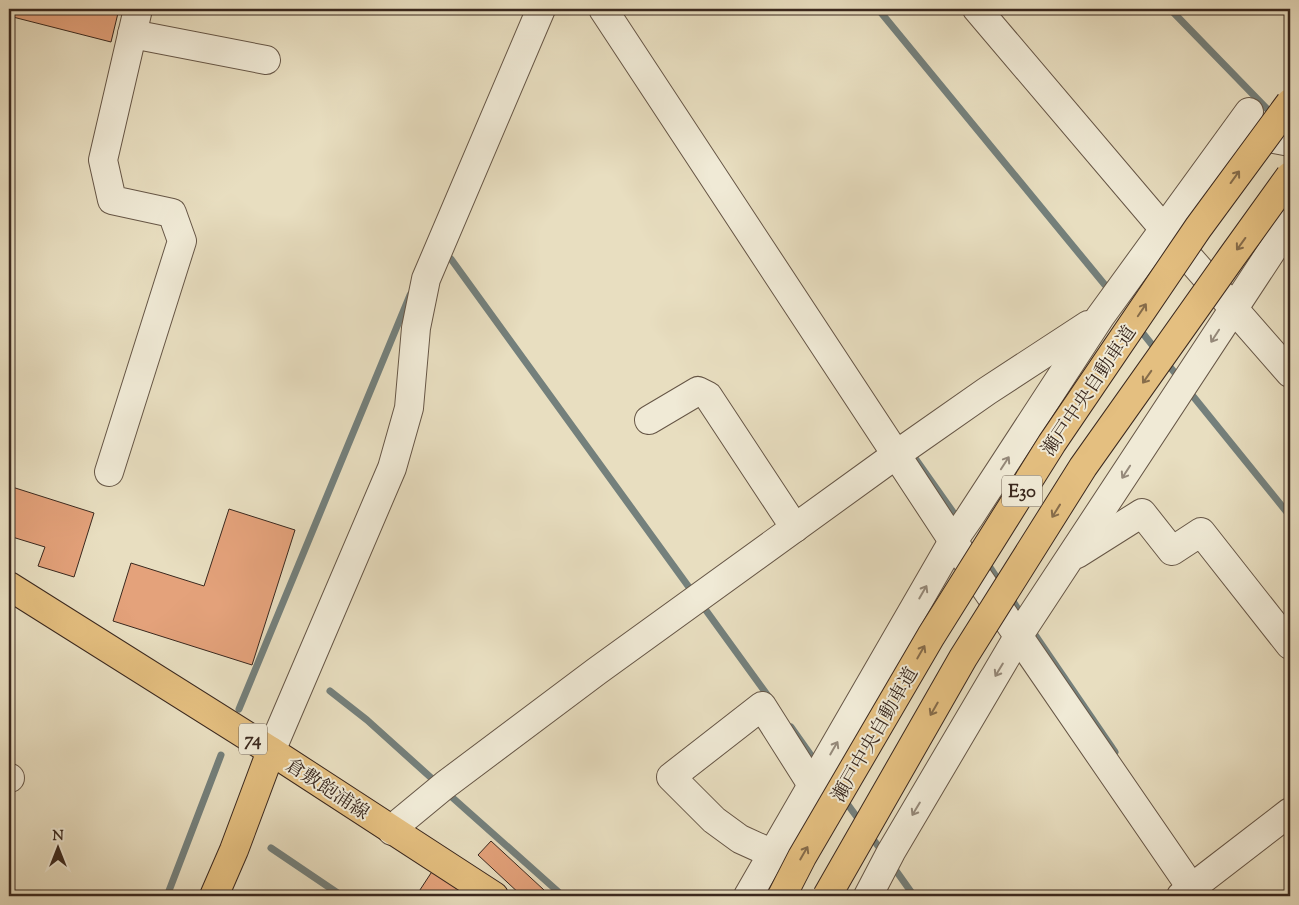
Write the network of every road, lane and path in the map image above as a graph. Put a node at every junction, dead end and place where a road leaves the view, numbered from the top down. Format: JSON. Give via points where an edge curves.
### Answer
{"nodes":[{"id":1,"x":541,"y":9,"type":"edge"},
{"id":2,"x":602,"y":9,"type":"edge"},
{"id":3,"x":977,"y":9,"type":"edge"},
{"id":4,"x":135,"y":21,"type":"edge"},
{"id":5,"x":266,"y":60,"type":"dead end"},
{"id":6,"x":1290,"y":102,"type":"edge"},
{"id":7,"x":1290,"y":142,"type":"edge"},
{"id":8,"x":1290,"y":176,"type":"edge"},
{"id":9,"x":1290,"y":223,"type":"edge"},
{"id":10,"x":1163,"y":228,"type":"junction"},
{"id":11,"x":1234,"y":308,"type":"junction"},
{"id":12,"x":1100,"y":316,"type":"junction"},
{"id":13,"x":1290,"y":373,"type":"edge"},
{"id":14,"x":649,"y":420,"type":"dead end"},
{"id":15,"x":904,"y":450,"type":"junction"},
{"id":16,"x":109,"y":472,"type":"dead end"},
{"id":17,"x":796,"y":528,"type":"junction"},
{"id":18,"x":961,"y":530,"type":"junction"},
{"id":19,"x":1070,"y":558,"type":"junction"},
{"id":20,"x":9,"y":586,"type":"edge"},
{"id":21,"x":1025,"y":626,"type":"junction"},
{"id":22,"x":1290,"y":645,"type":"edge"},
{"id":23,"x":271,"y":751,"type":"junction"},
{"id":24,"x":812,"y":785,"type":"junction"},
{"id":25,"x":1290,"y":812,"type":"edge"},
{"id":26,"x":392,"y":831,"type":"junction"},
{"id":27,"x":773,"y":854,"type":"junction"},
{"id":28,"x":1194,"y":888,"type":"edge"},
{"id":29,"x":214,"y":896,"type":"edge"},
{"id":30,"x":494,"y":896,"type":"edge"},
{"id":31,"x":748,"y":896,"type":"edge"},
{"id":32,"x":782,"y":896,"type":"edge"},
{"id":33,"x":827,"y":896,"type":"edge"},
{"id":34,"x":868,"y":896,"type":"edge"}],
"edges":[{"from":1,"to":23,"type":"street","via":[[426,279],[416,328],[409,408],[392,468]]},
{"from":2,"to":15,"type":"street"},
{"from":3,"to":10,"type":"street"},
{"from":4,"to":5,"type":"street"},
{"from":4,"to":16,"type":"street","via":[[103,160],[112,200],[172,213],[182,240]]},
{"from":32,"to":6,"type":"main road","name":"瀬戸中央自動車道","number":"E30","one_way":true,"bridge":true,"via":[[931,636],[1052,442],[1198,228]]},
{"from":7,"to":10,"type":"street","via":[[1241,122]]},
{"from":8,"to":33,"type":"main road","name":"瀬戸中央自動車道","number":"E30","one_way":true,"bridge":true,"via":[[1083,467],[964,658]]},
{"from":9,"to":11,"type":"street"},
{"from":10,"to":11,"type":"street"},
{"from":10,"to":12,"type":"street"},
{"from":11,"to":13,"type":"street"},
{"from":11,"to":19,"type":"street","one_way":true},
{"from":12,"to":15,"type":"street"},
{"from":18,"to":12,"type":"street","one_way":true},
{"from":14,"to":17,"type":"street","via":[[698,391],[708,396]]},
{"from":15,"to":17,"type":"street"},
{"from":15,"to":18,"type":"street"},
{"from":17,"to":26,"type":"street","via":[[597,671],[442,788]]},
{"from":18,"to":21,"type":"street"},
{"from":24,"to":18,"type":"street","one_way":true},
{"from":19,"to":21,"type":"street"},
{"from":19,"to":22,"type":"street","via":[[1142,513],[1172,551],[1201,532]]},
{"from":20,"to":23,"type":"main road","name":"倉敷飽浦線","number":"74"},
{"from":21,"to":28,"type":"street"},
{"from":21,"to":34,"type":"street","one_way":true},
{"from":23,"to":26,"type":"main road","name":"倉敷飽浦線","number":"74"},
{"from":23,"to":29,"type":"main road"},
{"from":24,"to":27,"type":"street"},
{"from":24,"to":27,"type":"street","via":[[762,706],[671,777],[714,820],[740,839]]},
{"from":25,"to":28,"type":"street"},
{"from":26,"to":30,"type":"main road","name":"倉敷飽浦線","number":"74"},
{"from":27,"to":31,"type":"street"}]}
